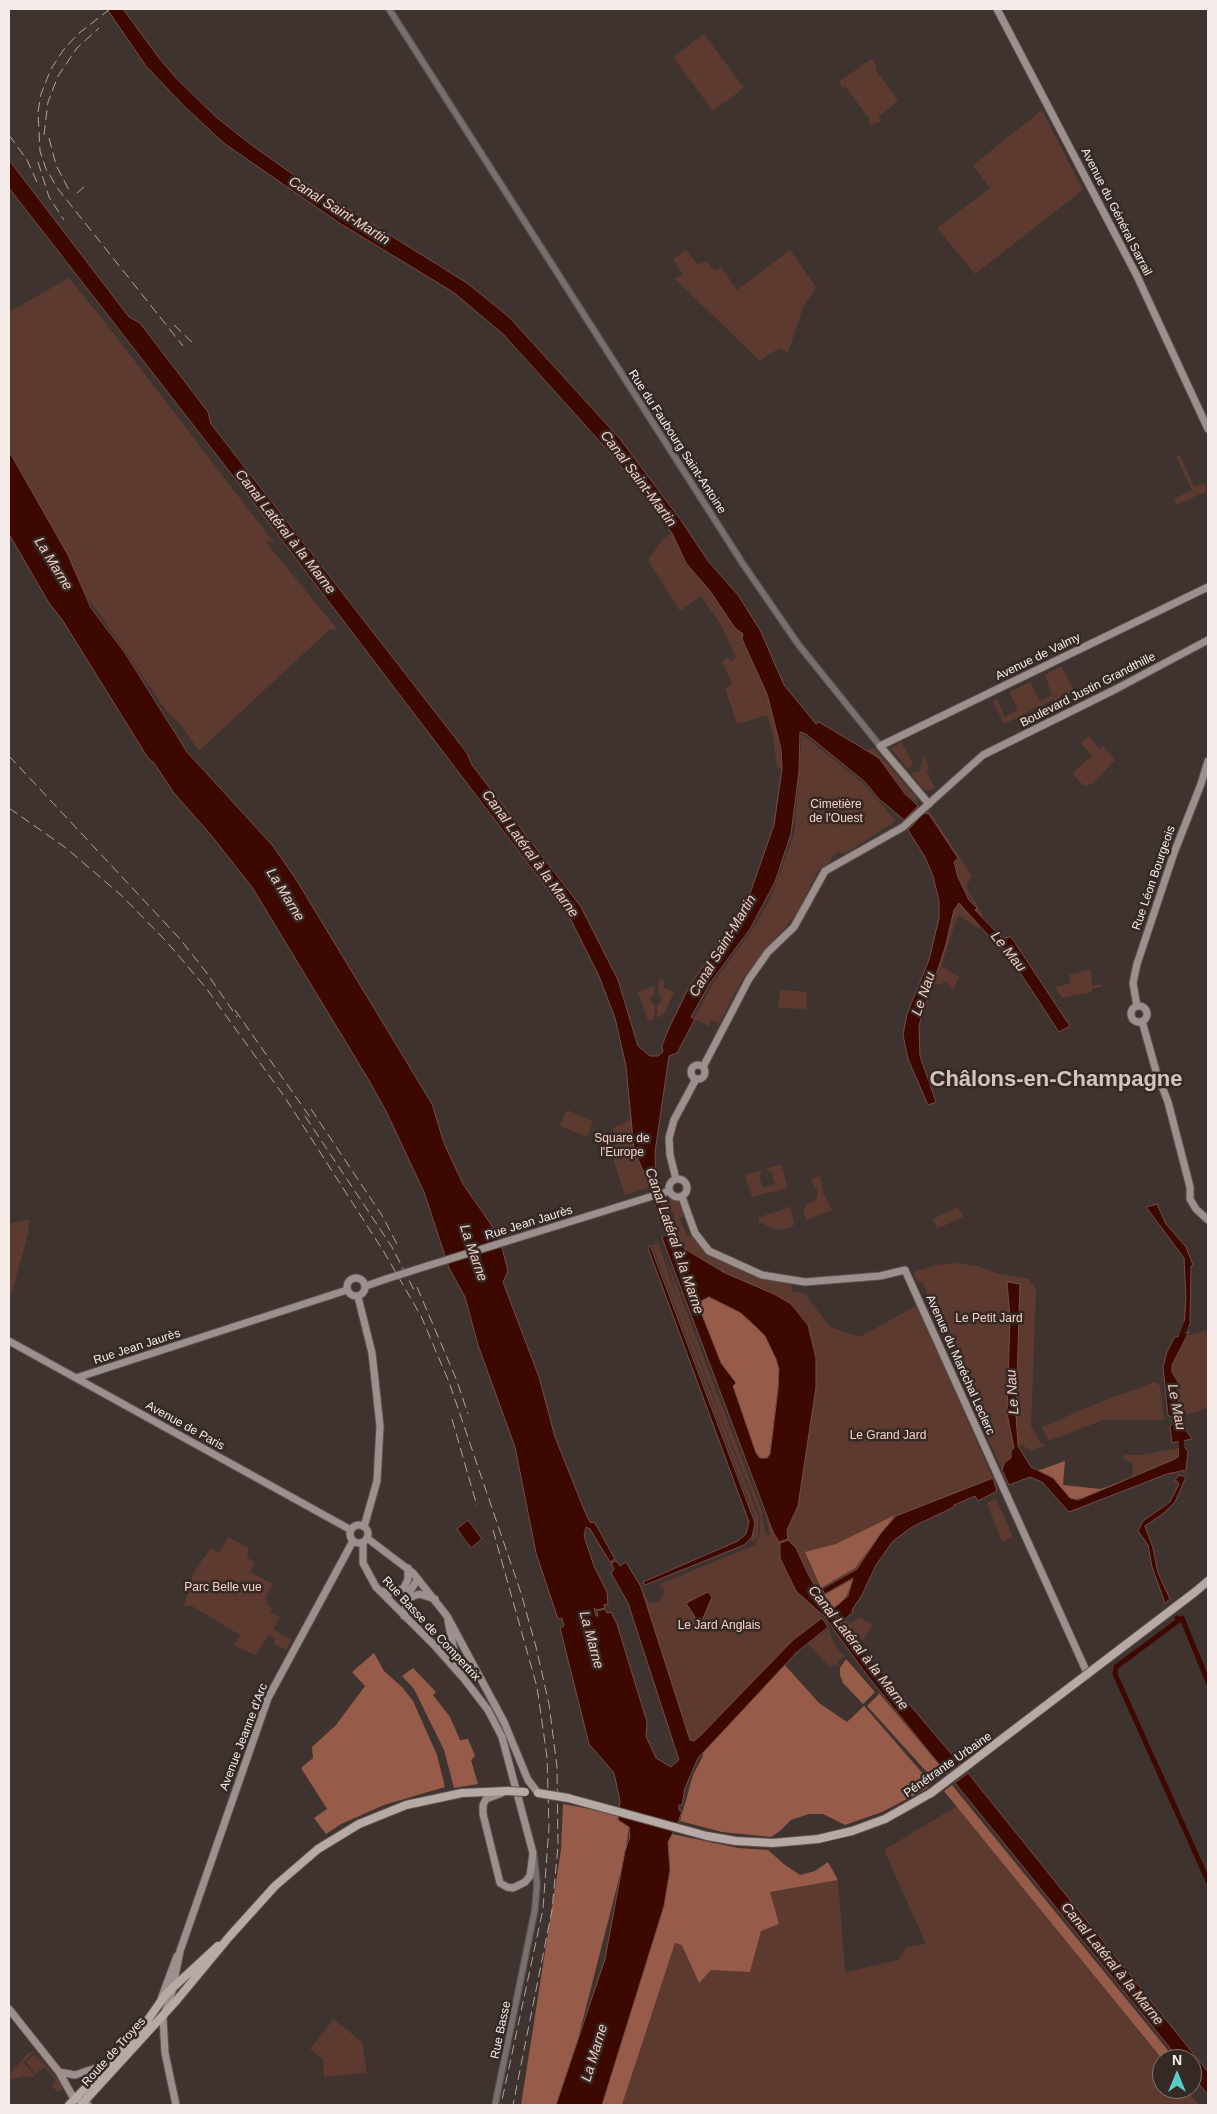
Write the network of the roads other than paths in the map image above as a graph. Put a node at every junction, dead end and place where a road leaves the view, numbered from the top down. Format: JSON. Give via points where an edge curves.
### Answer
{"nodes":[{"id":1,"x":389,"y":9,"type":"edge"},
{"id":2,"x":998,"y":9,"type":"edge"},
{"id":3,"x":1208,"y":429,"type":"edge"},
{"id":4,"x":1208,"y":588,"type":"edge"},
{"id":5,"x":1208,"y":640,"type":"edge"},
{"id":6,"x":880,"y":746,"type":"junction"},
{"id":7,"x":1208,"y":761,"type":"edge"},
{"id":8,"x":927,"y":805,"type":"junction"},
{"id":9,"x":1137,"y":1006,"type":"junction"},
{"id":10,"x":1142,"y":1021,"type":"junction"},
{"id":11,"x":676,"y":1179,"type":"junction"},
{"id":12,"x":667,"y":1192,"type":"junction"},
{"id":13,"x":682,"y":1196,"type":"junction"},
{"id":14,"x":1208,"y":1220,"type":"edge"},
{"id":15,"x":366,"y":1286,"type":"junction"},
{"id":16,"x":347,"y":1290,"type":"junction"},
{"id":17,"x":358,"y":1296,"type":"junction"},
{"id":18,"x":9,"y":1341,"type":"edge"},
{"id":19,"x":76,"y":1378,"type":"junction"},
{"id":20,"x":364,"y":1527,"type":"junction"},
{"id":21,"x":352,"y":1530,"type":"junction"},
{"id":22,"x":365,"y":1540,"type":"junction"},
{"id":23,"x":353,"y":1541,"type":"junction"},
{"id":24,"x":408,"y":1568,"type":"junction"},
{"id":25,"x":418,"y":1579,"type":"junction"},
{"id":26,"x":1208,"y":1583,"type":"edge"},
{"id":27,"x":379,"y":1591,"type":"junction"},
{"id":28,"x":406,"y":1599,"type":"junction"},
{"id":29,"x":435,"y":1599,"type":"junction"},
{"id":30,"x":404,"y":1616,"type":"junction"},
{"id":31,"x":447,"y":1616,"type":"junction"},
{"id":32,"x":451,"y":1636,"type":"junction"},
{"id":33,"x":434,"y":1645,"type":"junction"},
{"id":34,"x":455,"y":1655,"type":"junction"},
{"id":35,"x":447,"y":1661,"type":"junction"},
{"id":36,"x":1088,"y":1675,"type":"dead end"},
{"id":37,"x":465,"y":1680,"type":"junction"},
{"id":38,"x":507,"y":1791,"type":"junction"},
{"id":39,"x":538,"y":1793,"type":"junction"},
{"id":40,"x":533,"y":1853,"type":"junction"},
{"id":41,"x":229,"y":1937,"type":"junction"},
{"id":42,"x":180,"y":1951,"type":"junction"},
{"id":43,"x":526,"y":1959,"type":"joint"},
{"id":44,"x":177,"y":1970,"type":"junction"},
{"id":45,"x":186,"y":1976,"type":"junction"},
{"id":46,"x":169,"y":1986,"type":"junction"},
{"id":47,"x":9,"y":2009,"type":"edge"},
{"id":48,"x":164,"y":2014,"type":"junction"},
{"id":49,"x":108,"y":2064,"type":"junction"},
{"id":50,"x":59,"y":2072,"type":"junction"},
{"id":51,"x":78,"y":2075,"type":"junction"},
{"id":52,"x":92,"y":2080,"type":"junction"},
{"id":53,"x":68,"y":2087,"type":"junction"},
{"id":54,"x":92,"y":2092,"type":"junction"},
{"id":55,"x":81,"y":2104,"type":"edge"},
{"id":56,"x":176,"y":2105,"type":"edge"},
{"id":57,"x":495,"y":2105,"type":"edge"}],
"edges":[{"from":1,"to":6,"type":"street","name":"Rue du Faubourg Saint-Antoine","via":[[743,564],[798,644]]},
{"from":2,"to":3,"type":"main road","name":"Avenue du Général Sarrail","via":[[1140,283]]},
{"from":4,"to":6,"type":"main road","name":"Avenue de Valmy"},
{"from":5,"to":8,"type":"main road","name":"Boulevard Justin Grandthille","via":[[977,758]]},
{"from":6,"to":8,"type":"main road"},
{"from":7,"to":9,"type":"main road","name":"Rue Léon Bourgeois","via":[[1137,964],[1134,988]]},
{"from":8,"to":11,"type":"main road","name":"Boulevard Justin Grandthille","via":[[903,827],[825,870],[794,927],[768,952],[749,979],[703,1066],[692,1069],[691,1074],[696,1079],[674,1120],[669,1138]]},
{"from":9,"to":10,"type":"main road","via":[[1146,1011]]},
{"from":9,"to":10,"type":"main road","via":[[1132,1016]]},
{"from":10,"to":14,"type":"main road","via":[[1168,1102],[1192,1204]]},
{"from":11,"to":12,"type":"main road"},
{"from":11,"to":13,"type":"main road","via":[[685,1181],[688,1186]]},
{"from":12,"to":13,"type":"main road"},
{"from":12,"to":15,"type":"main road","name":"Rue Jean Jaurès","bridge":true},
{"from":13,"to":36,"type":"main road","name":"Avenue du Maréchal Leclerc","via":[[696,1233],[709,1251],[762,1275],[805,1282],[880,1276],[905,1270]]},
{"from":15,"to":16,"type":"main road","via":[[362,1280],[354,1278],[347,1284]]},
{"from":15,"to":17,"type":"main road","via":[[363,1294]]},
{"from":16,"to":17,"type":"main road","via":[[350,1295]]},
{"from":16,"to":19,"type":"main road","name":"Rue Jean Jaurès"},
{"from":17,"to":20,"type":"main road","via":[[372,1353],[380,1426],[377,1481]]},
{"from":18,"to":19,"type":"main road","name":"Avenue de Paris"},
{"from":19,"to":21,"type":"main road","name":"Avenue de Paris"},
{"from":20,"to":21,"type":"main road","via":[[358,1525]]},
{"from":20,"to":22,"type":"main road","via":[[368,1531]]},
{"from":21,"to":23,"type":"main road","via":[[350,1536]]},
{"from":22,"to":23,"type":"main road"},
{"from":22,"to":24,"type":"main road"},
{"from":22,"to":27,"type":"main road","name":"Rue Basse de Compertrix","via":[[363,1563]]},
{"from":23,"to":42,"type":"main road","name":"Avenue Jeanne d'Arc","via":[[268,1698]]},
{"from":24,"to":25,"type":"main road"},
{"from":24,"to":27,"type":"main road","via":[[404,1588],[392,1593]]},
{"from":25,"to":28,"type":"main road"},
{"from":25,"to":29,"type":"main road"},
{"from":26,"to":39,"type":"main road","name":"Pénétrante Urbaine","bridge":true,"via":[[931,1793],[873,1824],[807,1841],[747,1842],[686,1831],[593,1804]]},
{"from":27,"to":30,"type":"main road","name":"Rue Basse de Compertrix"},
{"from":28,"to":29,"type":"main road","via":[[419,1594]]},
{"from":28,"to":30,"type":"main road"},
{"from":29,"to":31,"type":"main road"},
{"from":30,"to":33,"type":"main road","name":"Rue Basse de Compertrix"},
{"from":31,"to":32,"type":"main road"},
{"from":31,"to":39,"type":"main road","via":[[504,1722],[528,1780]]},
{"from":32,"to":33,"type":"main road","via":[[443,1644]]},
{"from":32,"to":34,"type":"main road"},
{"from":33,"to":35,"type":"main road","name":"Rue Basse de Compertrix"},
{"from":34,"to":35,"type":"main road"},
{"from":34,"to":37,"type":"main road"},
{"from":35,"to":37,"type":"main road","name":"Rue Basse de Compertrix"},
{"from":37,"to":40,"type":"main road","name":"Rue Basse de Compertrix","via":[[488,1710],[502,1737]]},
{"from":38,"to":39,"type":"main road","name":"Pénétrante Urbaine","bridge":true},
{"from":38,"to":40,"type":"main road","via":[[489,1798],[482,1810],[500,1883],[513,1888],[525,1882],[530,1876]]},
{"from":38,"to":41,"type":"main road","via":[[468,1792],[430,1798],[349,1830],[318,1849],[284,1877]]},
{"from":40,"to":43,"type":"street","name":"Rue Basse de Compertrix","via":[[537,1883]]},
{"from":41,"to":45,"type":"main road"},
{"from":41,"to":48,"type":"main road","name":"Route de Troyes"},
{"from":42,"to":44,"type":"main road","name":"Avenue Jeanne d'Arc"},
{"from":42,"to":46,"type":"main road","name":"Avenue Jeanne d'Arc"},
{"from":43,"to":57,"type":"street","name":"Rue Basse"},
{"from":44,"to":45,"type":"main road"},
{"from":44,"to":46,"type":"main road","name":"Avenue Jeanne d'Arc"},
{"from":45,"to":46,"type":"main road"},
{"from":46,"to":48,"type":"main road"},
{"from":46,"to":49,"type":"main road","via":[[138,2034]]},
{"from":47,"to":50,"type":"main road"},
{"from":48,"to":54,"type":"main road","name":"Route de Troyes"},
{"from":48,"to":56,"type":"main road","via":[[165,2053]]},
{"from":49,"to":51,"type":"main road"},
{"from":49,"to":52,"type":"main road"},
{"from":50,"to":51,"type":"main road"},
{"from":50,"to":53,"type":"main road"},
{"from":51,"to":52,"type":"main road"},
{"from":51,"to":53,"type":"main road","via":[[70,2080]]},
{"from":52,"to":54,"type":"main road"},
{"from":52,"to":55,"type":"main road"},
{"from":53,"to":55,"type":"main road"},
{"from":54,"to":55,"type":"main road","name":"Route de Troyes"}]}
